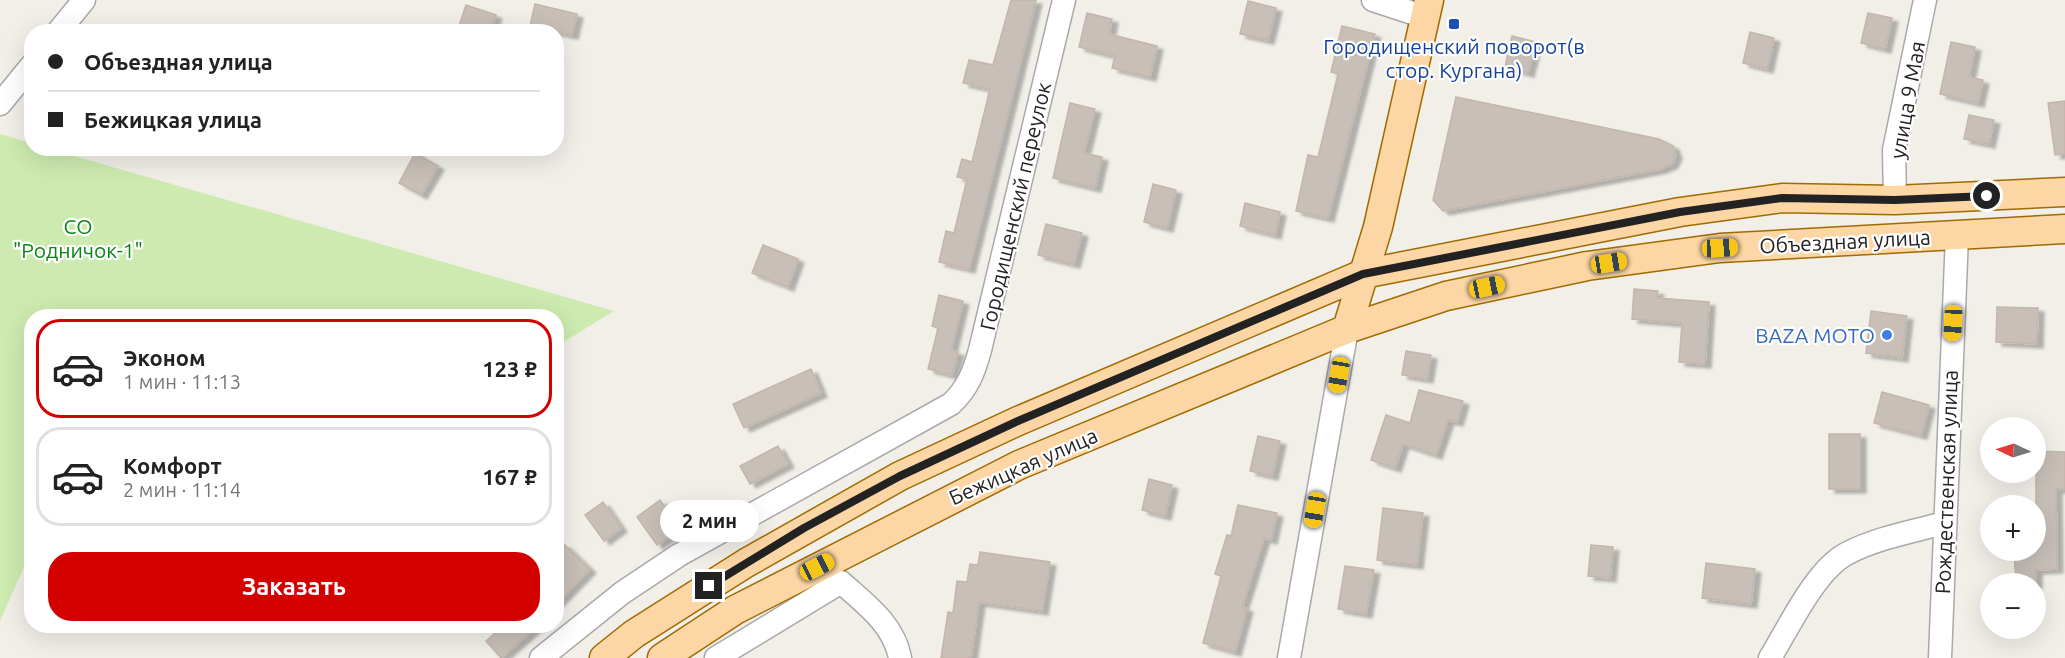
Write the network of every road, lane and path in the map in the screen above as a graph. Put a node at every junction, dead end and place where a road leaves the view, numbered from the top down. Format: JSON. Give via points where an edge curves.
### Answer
{"nodes":[{"id":1,"x":84,"y":0,"type":"edge"},
{"id":2,"x":1064,"y":0,"type":"edge"},
{"id":3,"x":1373,"y":0,"type":"edge"},
{"id":4,"x":1925,"y":0,"type":"edge"},
{"id":5,"x":1427,"y":9,"type":"edge"},
{"id":6,"x":64,"y":24,"type":"edge"},
{"id":7,"x":24,"y":75,"type":"edge"},
{"id":8,"x":0,"y":104,"type":"edge"},
{"id":9,"x":2065,"y":192,"type":"edge"},
{"id":10,"x":1895,"y":200,"type":"junction"},
{"id":11,"x":2065,"y":229,"type":"edge"},
{"id":12,"x":1957,"y":235,"type":"junction"},
{"id":13,"x":1363,"y":274,"type":"junction"},
{"id":14,"x":1347,"y":329,"type":"junction"},
{"id":15,"x":1944,"y":523,"type":"junction"},
{"id":16,"x":541,"y":658,"type":"edge"},
{"id":17,"x":604,"y":658,"type":"edge"},
{"id":18,"x":662,"y":658,"type":"edge"},
{"id":19,"x":716,"y":658,"type":"edge"},
{"id":20,"x":900,"y":658,"type":"edge"},
{"id":21,"x":1289,"y":658,"type":"edge"},
{"id":22,"x":1770,"y":658,"type":"edge"},
{"id":23,"x":1940,"y":658,"type":"edge"}],
"edges":[{"from":1,"to":6,"type":"street"},
{"from":2,"to":16,"type":"street","name":"Городищенский переулок","via":[[980,350],[962,394],[951,404],[679,555],[622,593]]},
{"from":3,"to":5,"type":"street"},
{"from":4,"to":10,"type":"street","name":"улица 9 Мая","via":[[1894,150]]},
{"from":5,"to":13,"type":"main road","via":[[1378,227]]},
{"from":7,"to":8,"type":"street"},
{"from":9,"to":10,"type":"main road","name":"Объездная улица"},
{"from":10,"to":13,"type":"main road","name":"Объездная улица","via":[[1782,198],[1703,208]]},
{"from":11,"to":12,"type":"main road","name":"Объездная улица"},
{"from":12,"to":14,"type":"main road","name":"Объездная улица","via":[[1720,248],[1651,256],[1446,296]]},
{"from":12,"to":15,"type":"street","name":"Рождественская улица"},
{"from":13,"to":14,"type":"main road"},
{"from":13,"to":17,"type":"main road","name":"Бежицкая улица","via":[[1018,421],[900,476],[746,563],[634,634]]},
{"from":14,"to":18,"type":"main road","name":"Бежицкая улица","via":[[961,492],[735,610]]},
{"from":14,"to":21,"type":"street"},
{"from":15,"to":22,"type":"street","via":[[1876,541],[1844,555],[1817,581]]},
{"from":15,"to":23,"type":"street","name":"Рождественская улица"},
{"from":19,"to":20,"type":"street","via":[[841,582],[880,618],[897,643]]}]}
